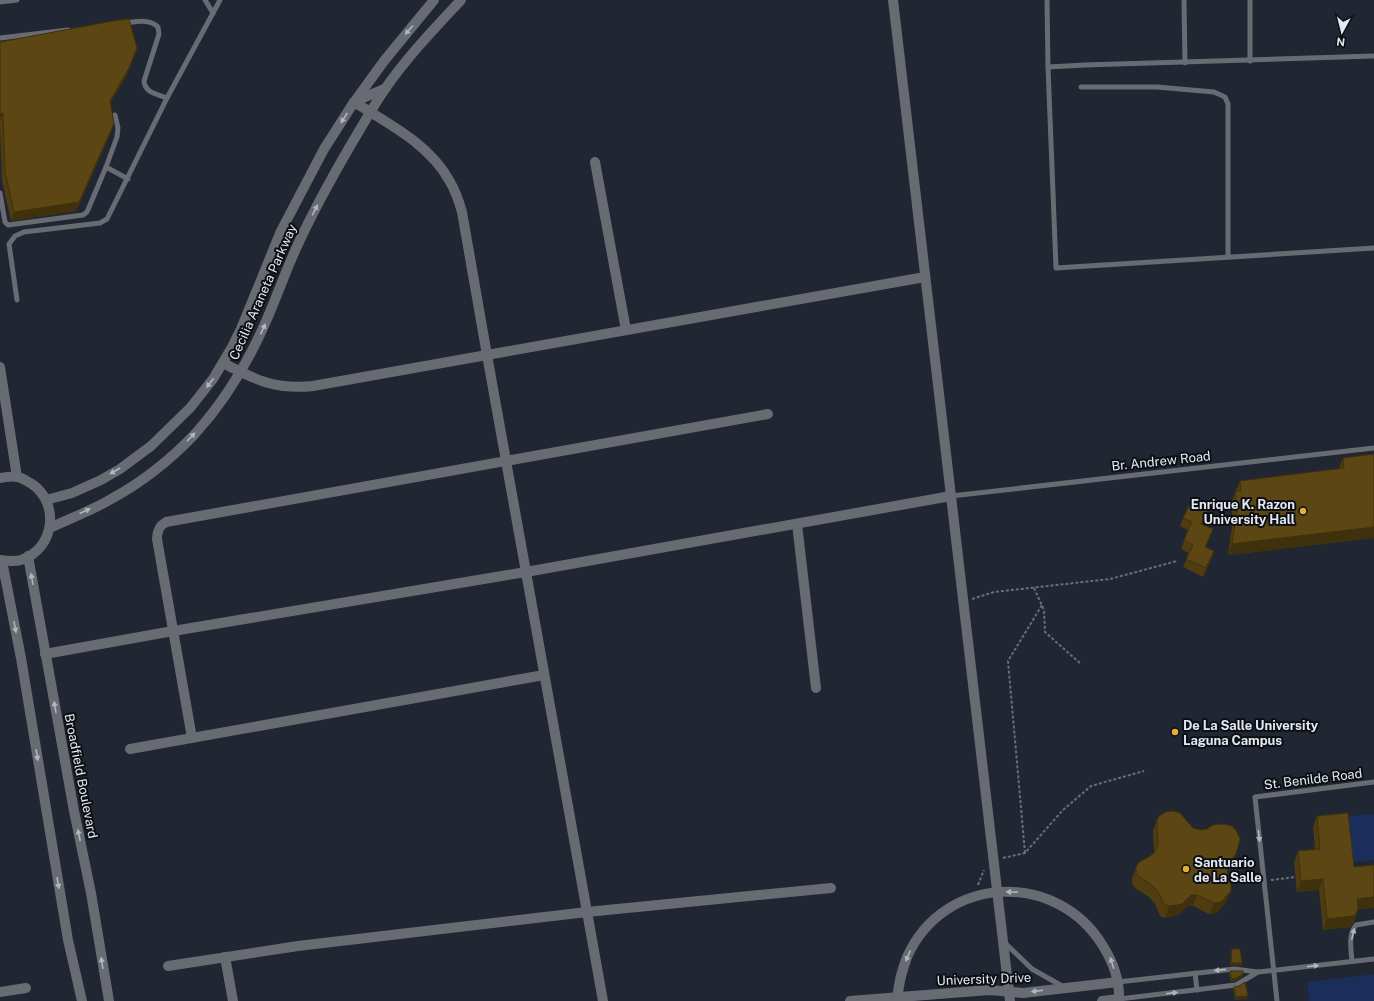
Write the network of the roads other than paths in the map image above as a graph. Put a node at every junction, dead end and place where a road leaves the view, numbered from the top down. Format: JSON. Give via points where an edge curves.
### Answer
{"nodes":[{"id":1,"x":17,"y":0,"type":"edge"},
{"id":2,"x":205,"y":0,"type":"edge"},
{"id":3,"x":220,"y":0,"type":"edge"},
{"id":4,"x":434,"y":0,"type":"edge"},
{"id":5,"x":461,"y":0,"type":"edge"},
{"id":6,"x":892,"y":0,"type":"edge"},
{"id":7,"x":1047,"y":0,"type":"edge"},
{"id":8,"x":1184,"y":0,"type":"edge"},
{"id":9,"x":1250,"y":0,"type":"edge"},
{"id":10,"x":0,"y":2,"type":"edge"},
{"id":11,"x":213,"y":13,"type":"junction"},
{"id":12,"x":116,"y":24,"type":"edge"},
{"id":13,"x":78,"y":29,"type":"edge"},
{"id":14,"x":0,"y":38,"type":"edge"},
{"id":15,"x":1374,"y":56,"type":"edge"},
{"id":16,"x":1250,"y":61,"type":"junction"},
{"id":17,"x":1185,"y":63,"type":"junction"},
{"id":18,"x":1048,"y":67,"type":"junction"},
{"id":19,"x":1081,"y":87,"type":"dead end"},
{"id":20,"x":386,"y":88,"type":"junction"},
{"id":21,"x":167,"y":98,"type":"junction"},
{"id":22,"x":354,"y":102,"type":"junction"},
{"id":23,"x":370,"y":112,"type":"junction"},
{"id":24,"x":116,"y":115,"type":"dead end"},
{"id":25,"x":595,"y":162,"type":"dead end"},
{"id":26,"x":106,"y":167,"type":"junction"},
{"id":27,"x":128,"y":179,"type":"junction"},
{"id":28,"x":0,"y":193,"type":"edge"},
{"id":29,"x":1374,"y":248,"type":"edge"},
{"id":30,"x":1228,"y":257,"type":"junction"},
{"id":31,"x":925,"y":277,"type":"junction"},
{"id":32,"x":17,"y":300,"type":"dead end"},
{"id":33,"x":626,"y":330,"type":"junction"},
{"id":34,"x":487,"y":355,"type":"junction"},
{"id":35,"x":223,"y":363,"type":"junction"},
{"id":36,"x":0,"y":367,"type":"edge"},
{"id":37,"x":241,"y":372,"type":"junction"},
{"id":38,"x":768,"y":414,"type":"dead end"},
{"id":39,"x":1374,"y":448,"type":"edge"},
{"id":40,"x":506,"y":461,"type":"junction"},
{"id":41,"x":17,"y":477,"type":"junction"},
{"id":42,"x":0,"y":478,"type":"edge"},
{"id":43,"x":951,"y":496,"type":"junction"},
{"id":44,"x":46,"y":500,"type":"junction"},
{"id":45,"x":797,"y":524,"type":"junction"},
{"id":46,"x":50,"y":528,"type":"junction"},
{"id":47,"x":28,"y":556,"type":"junction"},
{"id":48,"x":1,"y":561,"type":"edge"},
{"id":49,"x":526,"y":572,"type":"junction"},
{"id":50,"x":173,"y":631,"type":"junction"},
{"id":51,"x":45,"y":654,"type":"junction"},
{"id":52,"x":544,"y":675,"type":"junction"},
{"id":53,"x":816,"y":688,"type":"dead end"},
{"id":54,"x":192,"y":738,"type":"junction"},
{"id":55,"x":130,"y":749,"type":"dead end"},
{"id":56,"x":1374,"y":782,"type":"edge"},
{"id":57,"x":830,"y":888,"type":"dead end"},
{"id":58,"x":996,"y":892,"type":"junction"},
{"id":59,"x":587,"y":912,"type":"junction"},
{"id":60,"x":1374,"y":922,"type":"edge"},
{"id":61,"x":1002,"y":940,"type":"junction"},
{"id":62,"x":226,"y":957,"type":"junction"},
{"id":63,"x":1374,"y":959,"type":"edge"},
{"id":64,"x":1352,"y":961,"type":"junction"},
{"id":65,"x":168,"y":966,"type":"dead end"},
{"id":66,"x":1274,"y":971,"type":"junction"},
{"id":67,"x":1258,"y":972,"type":"junction"},
{"id":68,"x":1195,"y":973,"type":"junction"},
{"id":69,"x":1118,"y":982,"type":"junction"},
{"id":70,"x":26,"y":988,"type":"dead end"},
{"id":71,"x":1064,"y":988,"type":"junction"},
{"id":72,"x":1197,"y":990,"type":"junction"},
{"id":73,"x":0,"y":992,"type":"edge"},
{"id":74,"x":1009,"y":996,"type":"edge"},
{"id":75,"x":897,"y":999,"type":"edge"},
{"id":76,"x":1119,"y":1000,"type":"edge"},
{"id":77,"x":82,"y":1001,"type":"edge"},
{"id":78,"x":109,"y":1001,"type":"edge"},
{"id":79,"x":233,"y":1001,"type":"edge"},
{"id":80,"x":603,"y":1001,"type":"edge"},
{"id":81,"x":850,"y":1001,"type":"edge"},
{"id":82,"x":1102,"y":1001,"type":"edge"},
{"id":83,"x":1277,"y":1001,"type":"edge"}],
"edges":[{"from":1,"to":10,"type":"lane"},
{"from":2,"to":11,"type":"lane"},
{"from":3,"to":11,"type":"lane"},
{"from":4,"to":22,"type":"street","name":"Cecilia Araneta Parkway","one_way":true,"via":[[388,55]]},
{"from":5,"to":20,"type":"street","name":"Cecilia Araneta Parkway"},
{"from":6,"to":31,"type":"street"},
{"from":7,"to":18,"type":"lane"},
{"from":8,"to":17,"type":"lane"},
{"from":9,"to":16,"type":"lane"},
{"from":11,"to":21,"type":"lane"},
{"from":12,"to":21,"type":"lane","via":[[147,21],[158,27],[159,34],[144,86],[148,91]]},
{"from":13,"to":14,"type":"lane"},
{"from":15,"to":16,"type":"lane"},
{"from":16,"to":17,"type":"lane"},
{"from":17,"to":18,"type":"lane"},
{"from":18,"to":30,"type":"lane","via":[[1056,268]]},
{"from":19,"to":30,"type":"lane","via":[[1156,87],[1214,92],[1225,97],[1228,104]]},
{"from":20,"to":22,"type":"street","name":"Cecilia Araneta Parkway"},
{"from":20,"to":23,"type":"street","name":"Cecilia Araneta Parkway"},
{"from":21,"to":27,"type":"lane"},
{"from":22,"to":23,"type":"street"},
{"from":22,"to":35,"type":"street","name":"Cecilia Araneta Parkway","one_way":true,"via":[[324,149],[292,211],[272,252],[241,329]]},
{"from":23,"to":34,"type":"street","via":[[424,149],[449,179],[457,194]]},
{"from":37,"to":23,"type":"street","name":"Cecilia Araneta Parkway","one_way":true,"via":[[267,320],[307,225]]},
{"from":24,"to":26,"type":"lane","via":[[117,137]]},
{"from":25,"to":33,"type":"street"},
{"from":26,"to":27,"type":"lane"},
{"from":26,"to":28,"type":"lane","via":[[87,212],[83,215],[8,225],[5,222]]},
{"from":27,"to":32,"type":"lane","via":[[107,219],[100,223],[24,232],[15,236],[9,244]]},
{"from":29,"to":30,"type":"lane"},
{"from":31,"to":33,"type":"street"},
{"from":31,"to":43,"type":"street"},
{"from":33,"to":34,"type":"street"},
{"from":34,"to":37,"type":"street","via":[[296,388],[260,381]]},
{"from":34,"to":40,"type":"street"},
{"from":35,"to":37,"type":"street"},
{"from":35,"to":44,"type":"street","name":"Cecilia Araneta Parkway","one_way":true,"via":[[190,408],[136,458],[101,480]]},
{"from":36,"to":41,"type":"street"},
{"from":46,"to":37,"type":"street","name":"Cecilia Araneta Parkway","one_way":true,"via":[[120,494],[166,460],[186,443],[207,419]]},
{"from":38,"to":40,"type":"street"},
{"from":39,"to":43,"type":"lane","name":"Br. Andrew Road"},
{"from":40,"to":49,"type":"street"},
{"from":40,"to":50,"type":"street","via":[[166,522],[159,529],[157,539]]},
{"from":41,"to":42,"type":"street"},
{"from":41,"to":44,"type":"street","via":[[38,488]]},
{"from":43,"to":45,"type":"street"},
{"from":43,"to":58,"type":"street"},
{"from":44,"to":46,"type":"street","via":[[51,513]]},
{"from":45,"to":49,"type":"street"},
{"from":45,"to":53,"type":"street"},
{"from":46,"to":47,"type":"street","via":[[45,542]]},
{"from":47,"to":48,"type":"street","via":[[22,560]]},
{"from":51,"to":47,"type":"street","name":"Broadfield Boulevard","one_way":true},
{"from":48,"to":77,"type":"street","one_way":true,"via":[[22,666],[68,940]]},
{"from":49,"to":50,"type":"street"},
{"from":49,"to":52,"type":"street"},
{"from":50,"to":51,"type":"street"},
{"from":50,"to":54,"type":"street"},
{"from":78,"to":51,"type":"street","name":"Broadfield Boulevard","one_way":true},
{"from":52,"to":54,"type":"street"},
{"from":52,"to":59,"type":"street"},
{"from":54,"to":55,"type":"street"},
{"from":56,"to":66,"type":"lane","name":"St. Benilde Road","one_way":true,"via":[[1255,797]]},
{"from":57,"to":59,"type":"street"},
{"from":58,"to":61,"type":"street"},
{"from":69,"to":58,"type":"street","one_way":true,"via":[[1109,956],[1095,933],[1076,914],[1052,900],[1026,892]]},
{"from":58,"to":75,"type":"street","one_way":true,"via":[[974,896],[950,908],[929,924],[912,946],[902,970]]},
{"from":59,"to":62,"type":"street","via":[[298,946]]},
{"from":59,"to":80,"type":"street"},
{"from":64,"to":60,"type":"lane","one_way":true,"via":[[1352,930],[1356,925]]},
{"from":61,"to":71,"type":"lane","via":[[1032,969]]},
{"from":61,"to":74,"type":"street"},
{"from":62,"to":65,"type":"street"},
{"from":62,"to":79,"type":"street"},
{"from":63,"to":64,"type":"lane"},
{"from":66,"to":64,"type":"lane","one_way":true},
{"from":66,"to":67,"type":"lane"},
{"from":66,"to":83,"type":"lane"},
{"from":67,"to":68,"type":"lane","one_way":true,"via":[[1234,969]]},
{"from":67,"to":72,"type":"lane","via":[[1236,985]]},
{"from":68,"to":69,"type":"lane"},
{"from":68,"to":72,"type":"lane"},
{"from":69,"to":71,"type":"street","name":"University Drive"},
{"from":69,"to":76,"type":"street"},
{"from":70,"to":73,"type":"street"},
{"from":71,"to":74,"type":"street","name":"University Drive","one_way":true},
{"from":76,"to":72,"type":"lane","one_way":true},
{"from":74,"to":75,"type":"street","name":"University Drive","via":[[988,990]]},
{"from":75,"to":81,"type":"street","name":"University Drive"},
{"from":76,"to":82,"type":"street"}]}
